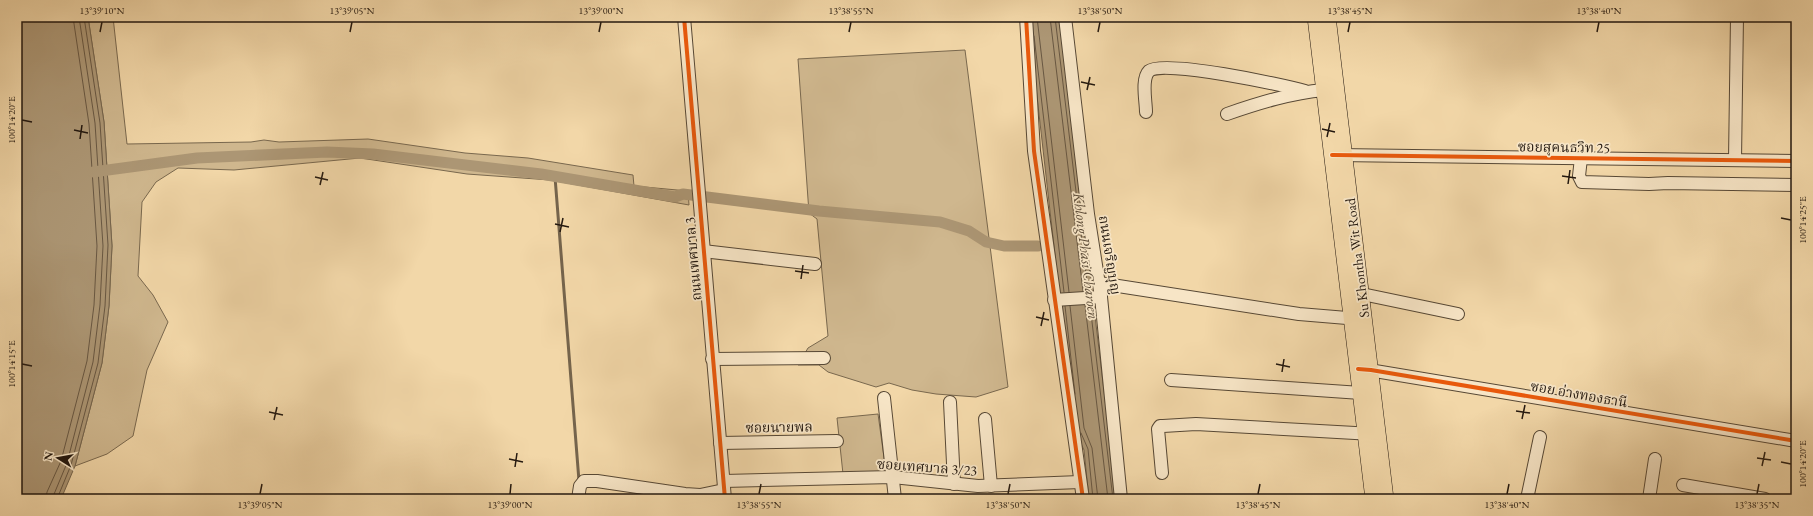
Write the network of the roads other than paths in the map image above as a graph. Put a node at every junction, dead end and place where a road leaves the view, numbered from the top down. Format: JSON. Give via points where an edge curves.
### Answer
{"nodes":[{"id":1,"x":684,"y":17,"type":"edge"},
{"id":2,"x":1026,"y":17,"type":"edge"},
{"id":3,"x":1065,"y":17,"type":"edge"},
{"id":4,"x":1315,"y":17,"type":"edge"},
{"id":5,"x":1328,"y":17,"type":"edge"},
{"id":6,"x":1737,"y":17,"type":"edge"},
{"id":7,"x":1324,"y":90,"type":"junction"},
{"id":8,"x":1305,"y":91,"type":"junction"},
{"id":9,"x":1146,"y":112,"type":"dead end"},
{"id":10,"x":1227,"y":114,"type":"dead end"},
{"id":11,"x":1338,"y":155,"type":"junction"},
{"id":12,"x":1581,"y":158,"type":"junction"},
{"id":13,"x":1735,"y":160,"type":"junction"},
{"id":14,"x":1796,"y":161,"type":"edge"},
{"id":15,"x":1796,"y":184,"type":"edge"},
{"id":16,"x":703,"y":251,"type":"junction"},
{"id":17,"x":815,"y":264,"type":"dead end"},
{"id":18,"x":1099,"y":283,"type":"junction"},
{"id":19,"x":1362,"y":294,"type":"junction"},
{"id":20,"x":1098,"y":298,"type":"junction"},
{"id":21,"x":1056,"y":300,"type":"junction"},
{"id":22,"x":1458,"y":314,"type":"dead end"},
{"id":23,"x":1358,"y":319,"type":"junction"},
{"id":24,"x":824,"y":358,"type":"dead end"},
{"id":25,"x":712,"y":359,"type":"junction"},
{"id":26,"x":1365,"y":369,"type":"junction"},
{"id":27,"x":1171,"y":380,"type":"dead end"},
{"id":28,"x":1361,"y":393,"type":"junction"},
{"id":29,"x":884,"y":398,"type":"dead end"},
{"id":30,"x":950,"y":402,"type":"dead end"},
{"id":31,"x":985,"y":419,"type":"dead end"},
{"id":32,"x":1372,"y":434,"type":"junction"},
{"id":33,"x":1540,"y":437,"type":"dead end"},
{"id":34,"x":837,"y":441,"type":"dead end"},
{"id":35,"x":1796,"y":441,"type":"edge"},
{"id":36,"x":720,"y":443,"type":"junction"},
{"id":37,"x":1655,"y":459,"type":"dead end"},
{"id":38,"x":1162,"y":473,"type":"dead end"},
{"id":39,"x":893,"y":477,"type":"junction"},
{"id":40,"x":1080,"y":482,"type":"junction"},
{"id":41,"x":954,"y":484,"type":"junction"},
{"id":42,"x":1683,"y":485,"type":"dead end"},
{"id":43,"x":991,"y":486,"type":"junction"},
{"id":44,"x":724,"y":490,"type":"edge"},
{"id":45,"x":1707,"y":494,"type":"edge"},
{"id":46,"x":578,"y":499,"type":"edge"},
{"id":47,"x":895,"y":499,"type":"edge"},
{"id":48,"x":1083,"y":499,"type":"edge"},
{"id":49,"x":1121,"y":499,"type":"edge"},
{"id":50,"x":1372,"y":499,"type":"edge"},
{"id":51,"x":1386,"y":499,"type":"edge"},
{"id":52,"x":1527,"y":499,"type":"edge"},
{"id":53,"x":1649,"y":499,"type":"edge"},
{"id":54,"x":1765,"y":499,"type":"edge"}],
"edges":[{"from":1,"to":16,"type":"street","name":"ถนนเทศบาล 3"},
{"from":2,"to":21,"type":"street","via":[[1034,151]]},
{"from":3,"to":18,"type":"street","name":"ถนนเจริญบุญ","via":[[1088,214]]},
{"from":4,"to":7,"type":"main road","name":"Su Khontha Wit Road"},
{"from":5,"to":11,"type":"main road","name":"Su Khontha Wit Road"},
{"from":6,"to":13,"type":"street"},
{"from":7,"to":8,"type":"street"},
{"from":7,"to":11,"type":"main road","name":"Su Khontha Wit Road"},
{"from":8,"to":9,"type":"street","via":[[1203,71],[1154,68],[1148,71],[1145,80]]},
{"from":8,"to":10,"type":"street"},
{"from":11,"to":12,"type":"street","name":"ซอยสุคนธวิท 25"},
{"from":11,"to":19,"type":"main road","name":"Su Khontha Wit Road"},
{"from":11,"to":23,"type":"main road","name":"Su Khontha Wit Road"},
{"from":12,"to":13,"type":"street","name":"ซอยสุคนธวิท 25"},
{"from":12,"to":15,"type":"street","via":[[1579,176],[1582,182]]},
{"from":13,"to":14,"type":"street","name":"ซอยสุคนธวิท 25"},
{"from":16,"to":17,"type":"street"},
{"from":16,"to":25,"type":"street","name":"ถนนเทศบาล 3"},
{"from":18,"to":20,"type":"street","name":"ถนนเจริญบุญ"},
{"from":18,"to":23,"type":"street","via":[[1298,314]]},
{"from":19,"to":22,"type":"street"},
{"from":19,"to":23,"type":"main road","name":"Su Khontha Wit Road"},
{"from":20,"to":21,"type":"street"},
{"from":20,"to":49,"type":"street","name":"ถนนเจริญบุญ"},
{"from":21,"to":40,"type":"street"},
{"from":23,"to":26,"type":"main road","name":"Su Khontha Wit Road"},
{"from":24,"to":25,"type":"street"},
{"from":25,"to":36,"type":"street","name":"ถนนเทศบาล 3"},
{"from":26,"to":28,"type":"main road","name":"Su Khontha Wit Road"},
{"from":26,"to":32,"type":"main road","name":"Su Khontha Wit Road"},
{"from":26,"to":35,"type":"street","name":"ซอย อ่างทองธานี"},
{"from":27,"to":28,"type":"street"},
{"from":28,"to":32,"type":"main road","name":"Su Khontha Wit Road"},
{"from":29,"to":39,"type":"street"},
{"from":30,"to":41,"type":"street"},
{"from":31,"to":43,"type":"street"},
{"from":32,"to":38,"type":"street","via":[[1196,424],[1160,426],[1158,429]]},
{"from":32,"to":50,"type":"main road","name":"Su Khontha Wit Road"},
{"from":32,"to":51,"type":"main road","name":"Su Khontha Wit Road"},
{"from":33,"to":52,"type":"street"},
{"from":34,"to":36,"type":"street","name":"ซอยนายพล"},
{"from":36,"to":44,"type":"street","name":"ถนนเทศบาล 3"},
{"from":37,"to":53,"type":"street"},
{"from":39,"to":41,"type":"street","name":"ซอยเทศบาล 3/23"},
{"from":39,"to":44,"type":"street","name":"ซอยเทศบาล 3/23"},
{"from":39,"to":47,"type":"street"},
{"from":40,"to":43,"type":"street","name":"ซอยเทศบาล 3/23"},
{"from":40,"to":48,"type":"street"},
{"from":41,"to":43,"type":"street","name":"ซอยเทศบาล 3/23"},
{"from":42,"to":45,"type":"street"},
{"from":44,"to":46,"type":"street","name":"ซอยเทศบาล 3/23","via":[[700,495],[685,494],[597,480],[584,482],[580,486]]},
{"from":45,"to":54,"type":"street"}]}
